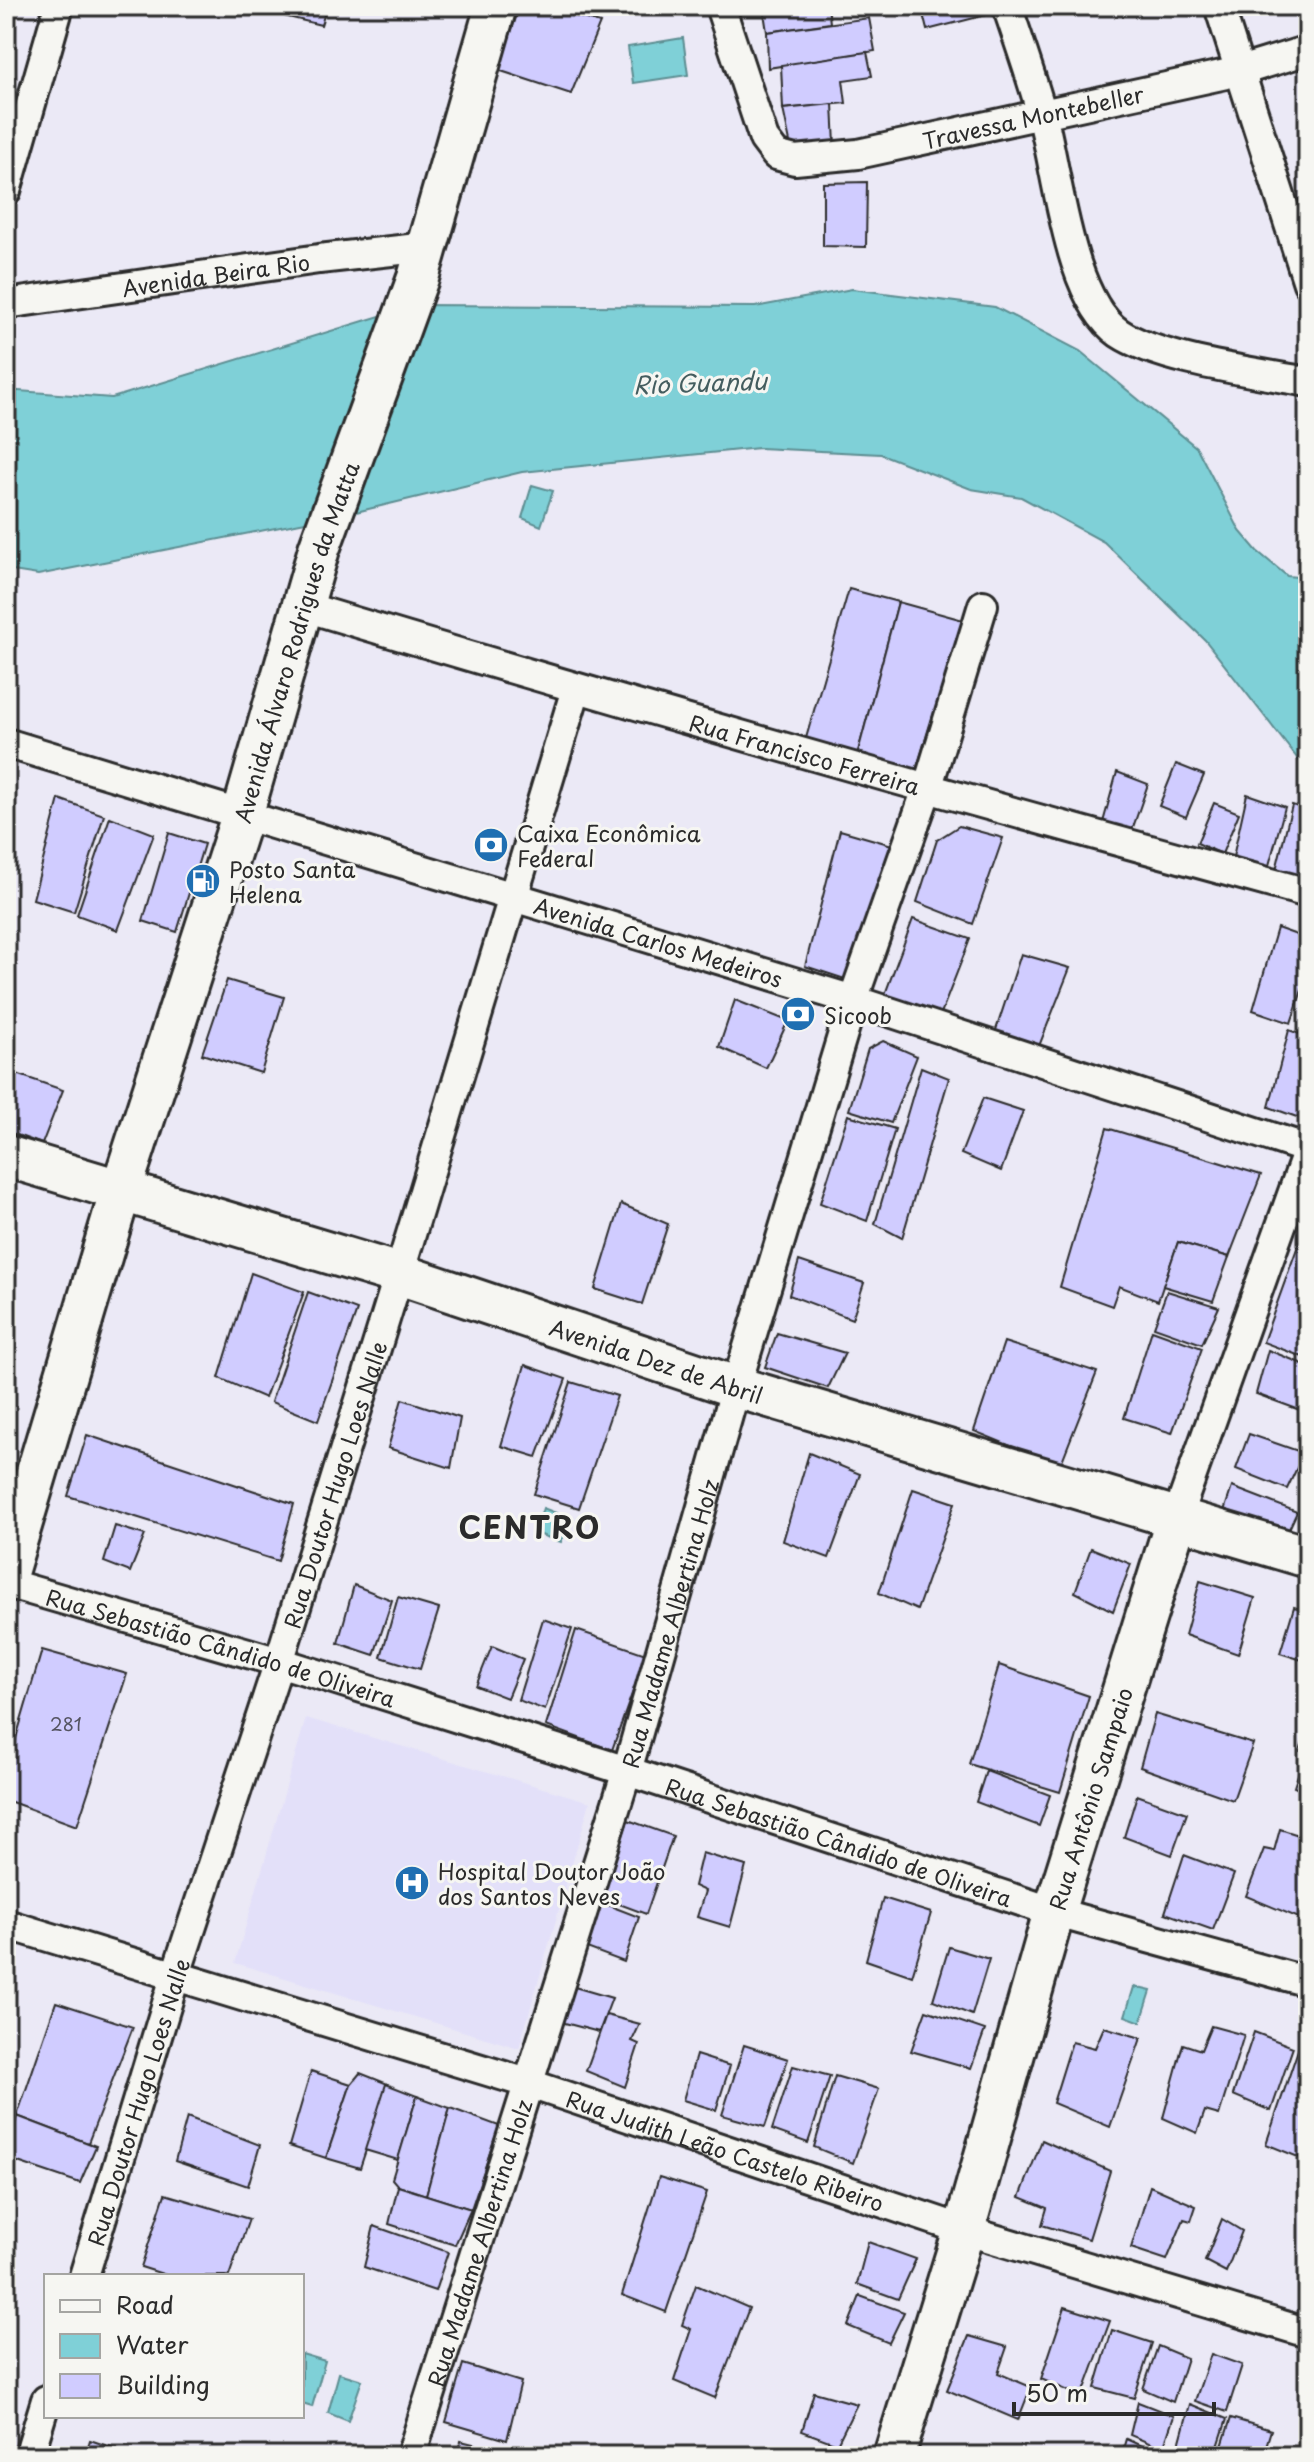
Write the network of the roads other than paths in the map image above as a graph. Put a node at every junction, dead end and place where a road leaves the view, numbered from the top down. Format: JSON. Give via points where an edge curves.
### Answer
{"nodes":[{"id":1,"x":59,"y":6,"type":"edge"},
{"id":2,"x":496,"y":6,"type":"edge"},
{"id":3,"x":720,"y":6,"type":"edge"},
{"id":4,"x":1007,"y":6,"type":"edge"},
{"id":5,"x":1219,"y":6,"type":"edge"},
{"id":6,"x":1308,"y":50,"type":"edge"},
{"id":7,"x":1240,"y":71,"type":"junction"},
{"id":8,"x":1042,"y":113,"type":"junction"},
{"id":9,"x":6,"y":191,"type":"edge"},
{"id":10,"x":422,"y":263,"type":"junction"},
{"id":11,"x":1308,"y":283,"type":"edge"},
{"id":12,"x":6,"y":304,"type":"edge"},
{"id":13,"x":1308,"y":382,"type":"edge"},
{"id":14,"x":983,"y":605,"type":"dead end"},
{"id":15,"x":302,"y":606,"type":"junction"},
{"id":16,"x":576,"y":689,"type":"junction"},
{"id":17,"x":6,"y":743,"type":"edge"},
{"id":18,"x":927,"y":789,"type":"junction"},
{"id":19,"x":242,"y":816,"type":"junction"},
{"id":20,"x":1308,"y":893,"type":"edge"},
{"id":21,"x":511,"y":896,"type":"junction"},
{"id":22,"x":853,"y":1000,"type":"junction"},
{"id":23,"x":1308,"y":1150,"type":"edge"},
{"id":24,"x":6,"y":1156,"type":"edge"},
{"id":25,"x":121,"y":1190,"type":"junction"},
{"id":26,"x":399,"y":1274,"type":"junction"},
{"id":27,"x":736,"y":1387,"type":"junction"},
{"id":28,"x":1177,"y":1517,"type":"junction"},
{"id":29,"x":1308,"y":1557,"type":"edge"},
{"id":30,"x":6,"y":1576,"type":"edge"},
{"id":31,"x":6,"y":1583,"type":"edge"},
{"id":32,"x":279,"y":1662,"type":"junction"},
{"id":33,"x":627,"y":1771,"type":"junction"},
{"id":34,"x":1054,"y":1912,"type":"junction"},
{"id":35,"x":6,"y":1924,"type":"edge"},
{"id":36,"x":175,"y":1977,"type":"junction"},
{"id":37,"x":1308,"y":1982,"type":"edge"},
{"id":38,"x":527,"y":2083,"type":"junction"},
{"id":39,"x":964,"y":2230,"type":"junction"},
{"id":40,"x":85,"y":2274,"type":"edge"},
{"id":41,"x":1308,"y":2333,"type":"edge"},
{"id":42,"x":44,"y":2407,"type":"edge"},
{"id":43,"x":29,"y":2456,"type":"edge"},
{"id":44,"x":411,"y":2456,"type":"edge"},
{"id":45,"x":894,"y":2456,"type":"edge"}],
"edges":[{"from":1,"to":9,"type":"street"},
{"from":2,"to":10,"type":"street","name":"Avenida Álvaro Rodrigues da Matta"},
{"from":3,"to":8,"type":"street","name":"Travessa Montebeller","via":[[764,139],[776,155],[829,159]]},
{"from":4,"to":8,"type":"street"},
{"from":5,"to":7,"type":"street"},
{"from":6,"to":7,"type":"street","name":"Travessa Montebeller"},
{"from":7,"to":8,"type":"street","name":"Travessa Montebeller"},
{"from":7,"to":11,"type":"street"},
{"from":8,"to":13,"type":"street","via":[[1084,286],[1096,309],[1118,332],[1171,354]]},
{"from":10,"to":12,"type":"street","name":"Avenida Beira Rio","via":[[319,259]]},
{"from":10,"to":15,"type":"street","name":"Avenida Álvaro Rodrigues da Matta"},
{"from":14,"to":18,"type":"street","name":"Rua Madame Albertina Holz"},
{"from":15,"to":16,"type":"street","name":"Rua Francisco Ferreira"},
{"from":15,"to":19,"type":"street","name":"Avenida Álvaro Rodrigues da Matta"},
{"from":16,"to":18,"type":"street","name":"Rua Francisco Ferreira"},
{"from":16,"to":21,"type":"street","name":"Rua Doutor Hugo Loes Nalle"},
{"from":17,"to":19,"type":"street","name":"Avenida Carlos Medeiros"},
{"from":18,"to":20,"type":"street","name":"Rua Francisco Ferreira"},
{"from":18,"to":22,"type":"street","name":"Rua Madame Albertina Holz"},
{"from":19,"to":21,"type":"street","name":"Avenida Carlos Medeiros"},
{"from":19,"to":25,"type":"street","name":"Avenida Álvaro Rodrigues da Matta"},
{"from":21,"to":22,"type":"street","name":"Avenida Carlos Medeiros"},
{"from":21,"to":26,"type":"street","name":"Rua Doutor Hugo Loes Nalle"},
{"from":22,"to":23,"type":"street","name":"Avenida Carlos Medeiros"},
{"from":22,"to":27,"type":"street","name":"Rua Madame Albertina Holz"},
{"from":23,"to":28,"type":"street","name":"Rua Antônio Sampaio"},
{"from":24,"to":25,"type":"street","name":"Avenida Dez de Abril"},
{"from":25,"to":26,"type":"street","name":"Avenida Dez de Abril"},
{"from":25,"to":30,"type":"street","name":"Avenida Álvaro Rodrigues da Matta"},
{"from":26,"to":27,"type":"street","name":"Avenida Dez de Abril"},
{"from":26,"to":32,"type":"street","name":"Rua Doutor Hugo Loes Nalle"},
{"from":27,"to":28,"type":"street","name":"Avenida Dez de Abril"},
{"from":27,"to":33,"type":"street","name":"Rua Madame Albertina Holz"},
{"from":28,"to":29,"type":"street","name":"Avenida Dez de Abril"},
{"from":28,"to":34,"type":"street","name":"Rua Antônio Sampaio"},
{"from":31,"to":32,"type":"street","name":"Rua Sebastião Cândido de Oliveira"},
{"from":32,"to":33,"type":"street","name":"Rua Sebastião Cândido de Oliveira"},
{"from":32,"to":36,"type":"street","name":"Rua Doutor Hugo Loes Nalle"},
{"from":33,"to":34,"type":"street","name":"Rua Sebastião Cândido de Oliveira"},
{"from":33,"to":38,"type":"street","name":"Rua Madame Albertina Holz"},
{"from":34,"to":37,"type":"street","name":"Rua Sebastião Cândido de Oliveira"},
{"from":34,"to":39,"type":"street","name":"Rua Antônio Sampaio"},
{"from":35,"to":36,"type":"street","name":"Rua Judith Leão Castelo Ribeiro"},
{"from":36,"to":38,"type":"street","name":"Rua Judith Leão Castelo Ribeiro"},
{"from":36,"to":40,"type":"street","name":"Rua Doutor Hugo Loes Nalle"},
{"from":38,"to":39,"type":"street","name":"Rua Judith Leão Castelo Ribeiro"},
{"from":38,"to":44,"type":"street","name":"Rua Madame Albertina Holz"},
{"from":39,"to":41,"type":"street","name":"Rua Judith Leão Castelo Ribeiro"},
{"from":39,"to":45,"type":"street","name":"Rua Antônio Sampaio"},
{"from":42,"to":43,"type":"street"}]}
